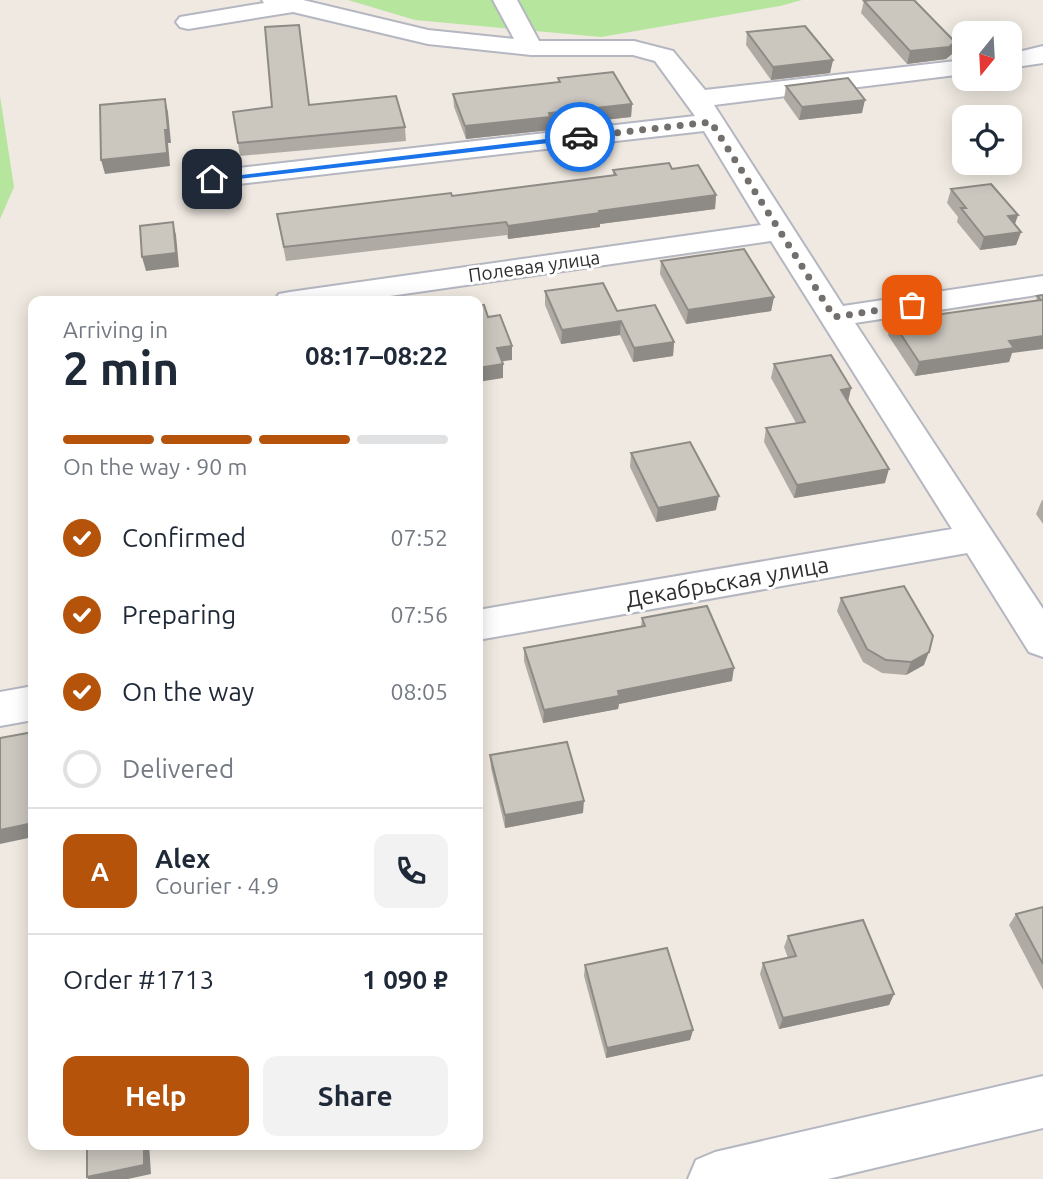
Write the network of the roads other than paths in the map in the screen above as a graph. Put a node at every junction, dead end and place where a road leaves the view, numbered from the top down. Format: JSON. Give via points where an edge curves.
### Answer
{"nodes":[{"id":1,"x":505,"y":0,"type":"edge"},
{"id":2,"x":283,"y":3,"type":"edge"},
{"id":3,"x":188,"y":22,"type":"dead end"},
{"id":4,"x":531,"y":48,"type":"junction"},
{"id":5,"x":1043,"y":53,"type":"edge"},
{"id":6,"x":1022,"y":60,"type":"edge"},
{"id":7,"x":952,"y":69,"type":"edge"},
{"id":8,"x":704,"y":111,"type":"junction"},
{"id":9,"x":212,"y":179,"type":"dead end"},
{"id":10,"x":779,"y":231,"type":"junction"},
{"id":11,"x":1043,"y":285,"type":"edge"},
{"id":12,"x":325,"y":296,"type":"edge"},
{"id":13,"x":834,"y":317,"type":"junction"},
{"id":14,"x":976,"y":538,"type":"junction"},
{"id":15,"x":483,"y":624,"type":"edge"},
{"id":16,"x":1043,"y":641,"type":"edge"},
{"id":17,"x":28,"y":704,"type":"edge"},
{"id":18,"x":0,"y":709,"type":"edge"},
{"id":19,"x":1043,"y":1102,"type":"edge"},
{"id":20,"x":715,"y":1179,"type":"edge"}],
"edges":[{"from":1,"to":4,"type":"street"},
{"from":2,"to":3,"type":"street"},
{"from":2,"to":4,"type":"street","via":[[428,37]]},
{"from":4,"to":8,"type":"street","via":[[634,48],[664,56]]},
{"from":5,"to":6,"type":"street"},
{"from":7,"to":8,"type":"street"},
{"from":8,"to":9,"type":"street"},
{"from":8,"to":10,"type":"street"},
{"from":10,"to":12,"type":"street","name":"Полевая улица"},
{"from":10,"to":13,"type":"street"},
{"from":11,"to":13,"type":"street"},
{"from":13,"to":14,"type":"street"},
{"from":14,"to":15,"type":"street","name":"Декабрьская улица"},
{"from":14,"to":16,"type":"street"},
{"from":17,"to":18,"type":"street"},
{"from":19,"to":20,"type":"street"}]}
